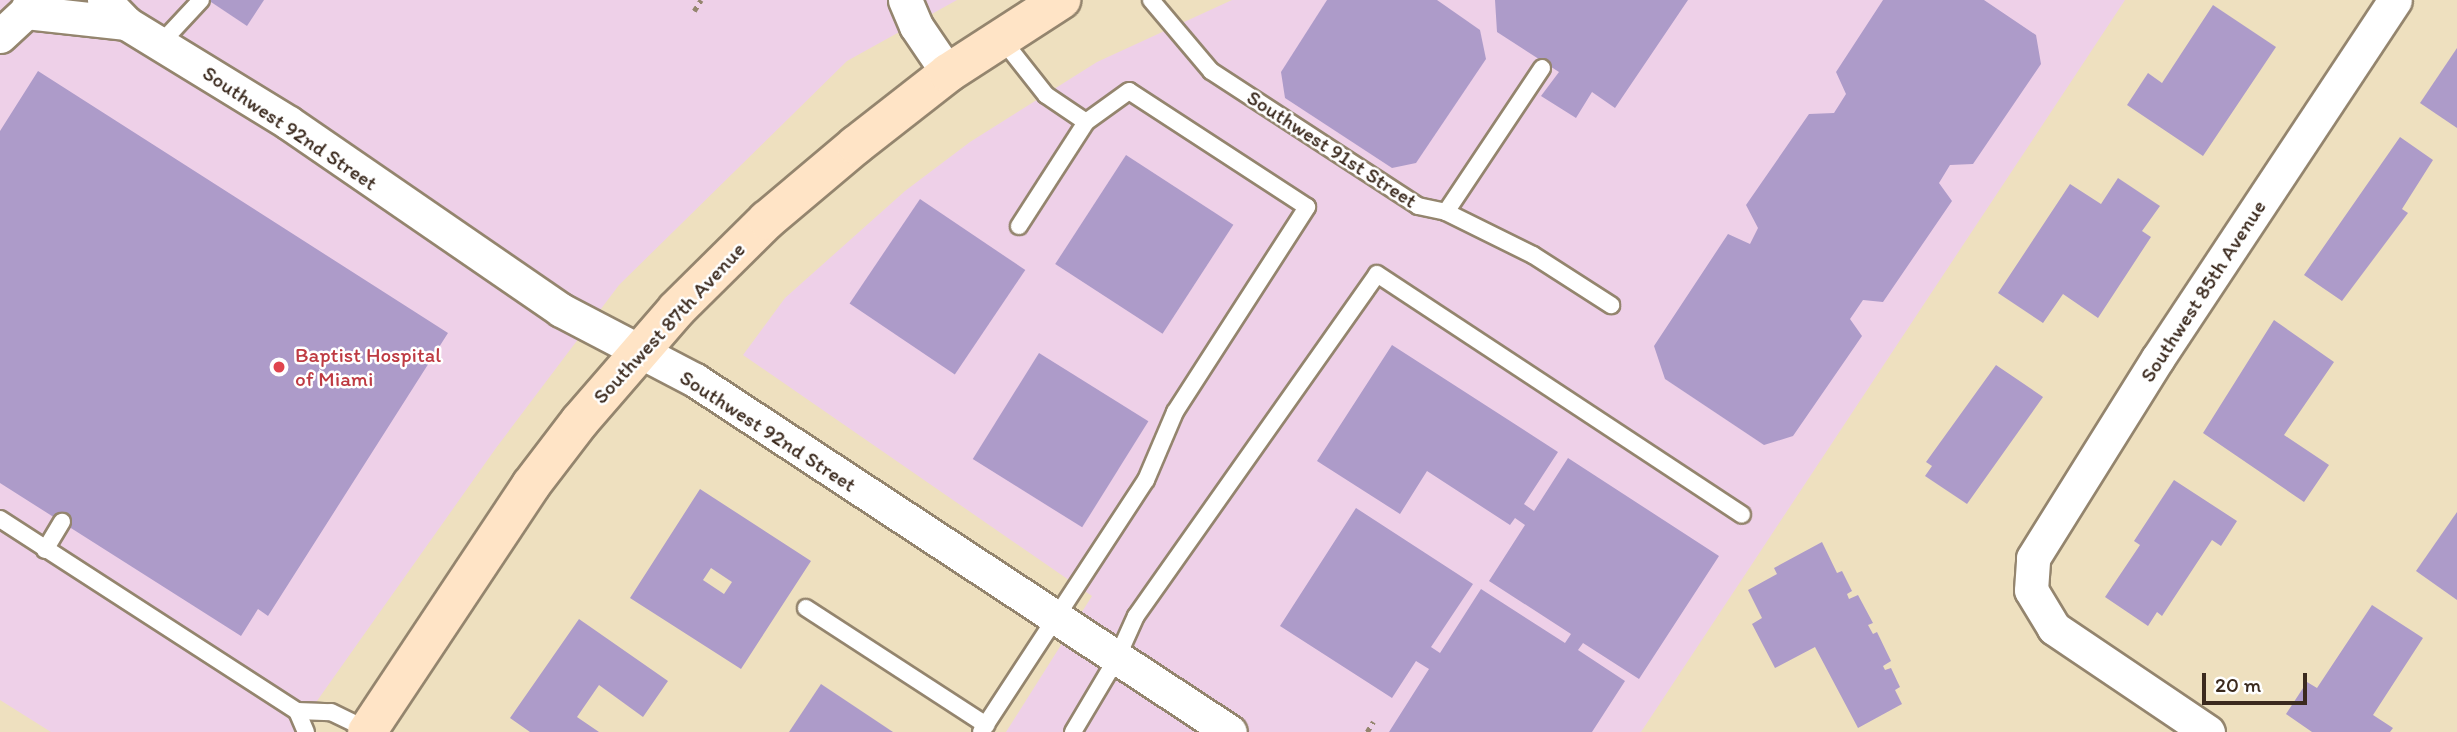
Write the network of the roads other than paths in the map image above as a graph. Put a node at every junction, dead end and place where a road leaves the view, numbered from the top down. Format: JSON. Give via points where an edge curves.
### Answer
{"nodes":[{"id":1,"x":201,"y":0,"type":"edge"},
{"id":2,"x":905,"y":0,"type":"edge"},
{"id":3,"x":1061,"y":0,"type":"edge"},
{"id":4,"x":1151,"y":0,"type":"edge"},
{"id":5,"x":2395,"y":0,"type":"edge"},
{"id":6,"x":28,"y":6,"type":"edge"},
{"id":7,"x":115,"y":11,"type":"edge"},
{"id":8,"x":0,"y":36,"type":"edge"},
{"id":9,"x":1000,"y":37,"type":"junction"},
{"id":10,"x":160,"y":44,"type":"junction"},
{"id":11,"x":1542,"y":68,"type":"dead end"},
{"id":12,"x":948,"y":73,"type":"junction"},
{"id":13,"x":1086,"y":122,"type":"junction"},
{"id":14,"x":1446,"y":212,"type":"junction"},
{"id":15,"x":1019,"y":226,"type":"dead end"},
{"id":16,"x":1611,"y":305,"type":"dead end"},
{"id":17,"x":639,"y":351,"type":"junction"},
{"id":18,"x":1742,"y":515,"type":"dead end"},
{"id":19,"x":0,"y":519,"type":"edge"},
{"id":20,"x":62,"y":522,"type":"dead end"},
{"id":21,"x":45,"y":550,"type":"junction"},
{"id":22,"x":806,"y":608,"type":"dead end"},
{"id":23,"x":1055,"y":618,"type":"junction"},
{"id":24,"x":1117,"y":658,"type":"junction"},
{"id":25,"x":297,"y":711,"type":"junction"},
{"id":26,"x":984,"y":728,"type":"edge"},
{"id":27,"x":367,"y":731,"type":"edge"},
{"id":28,"x":306,"y":732,"type":"edge"},
{"id":29,"x":1073,"y":732,"type":"edge"},
{"id":30,"x":1230,"y":732,"type":"edge"},
{"id":31,"x":2208,"y":732,"type":"edge"}],
"edges":[{"from":1,"to":10,"type":"lane"},
{"from":2,"to":12,"type":"street","via":[[916,26]]},
{"from":3,"to":9,"type":"main road","name":"Southwest 87th Avenue"},
{"from":4,"to":14,"type":"lane","name":"Southwest 91st Street","via":[[1210,71],[1418,206]]},
{"from":5,"to":31,"type":"street","name":"Southwest 85th Avenue","via":[[2038,547],[2031,590],[2046,619],[2063,637]]},
{"from":6,"to":7,"type":"street","name":"Southwest 92nd Street"},
{"from":6,"to":8,"type":"street"},
{"from":7,"to":10,"type":"street","name":"Southwest 92nd Street"},
{"from":9,"to":12,"type":"main road","name":"Southwest 87th Avenue"},
{"from":9,"to":13,"type":"lane","via":[[1046,95]]},
{"from":10,"to":17,"type":"street","name":"Southwest 92nd Street","via":[[289,124],[561,310]]},
{"from":11,"to":14,"type":"lane"},
{"from":12,"to":17,"type":"main road","name":"Southwest 87th Avenue","via":[[790,199]]},
{"from":13,"to":15,"type":"lane"},
{"from":13,"to":23,"type":"lane","via":[[1129,91],[1307,207],[1175,412],[1146,480]]},
{"from":14,"to":16,"type":"lane","name":"Southwest 91st Street","via":[[1533,256]]},
{"from":17,"to":23,"type":"street","name":"Southwest 92nd Street","via":[[695,380]]},
{"from":17,"to":27,"type":"main road","name":"Southwest 87th Avenue","via":[[531,485]]},
{"from":18,"to":24,"type":"lane","via":[[1377,274],[1136,616]]},
{"from":19,"to":21,"type":"lane"},
{"from":20,"to":21,"type":"lane"},
{"from":21,"to":25,"type":"lane"},
{"from":22,"to":26,"type":"lane"},
{"from":23,"to":24,"type":"street","name":"Southwest 92nd Street"},
{"from":23,"to":26,"type":"lane"},
{"from":24,"to":29,"type":"lane"},
{"from":24,"to":30,"type":"street","name":"Southwest 92nd Street"},
{"from":25,"to":27,"type":"lane","via":[[331,712]]},
{"from":25,"to":28,"type":"lane"}]}
